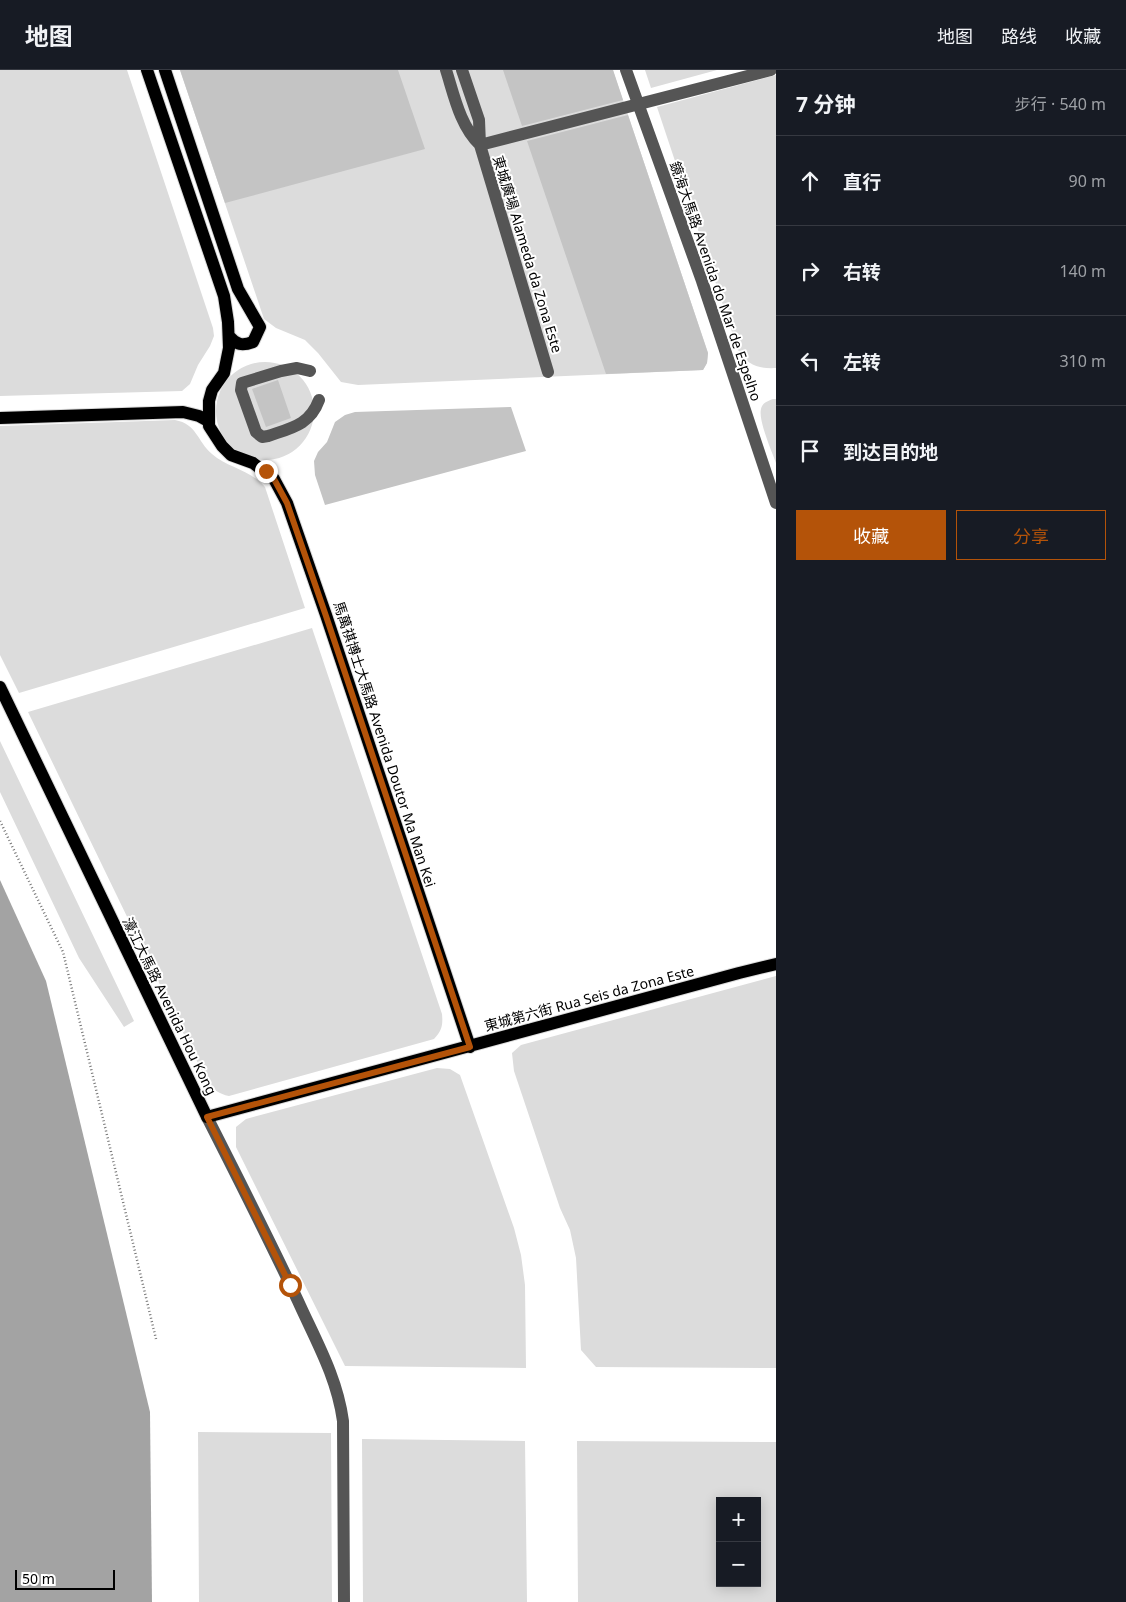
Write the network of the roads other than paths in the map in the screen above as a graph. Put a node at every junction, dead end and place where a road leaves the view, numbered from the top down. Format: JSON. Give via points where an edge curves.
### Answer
{"nodes":[{"id":1,"x":147,"y":70,"type":"edge"},
{"id":2,"x":165,"y":70,"type":"edge"},
{"id":3,"x":446,"y":70,"type":"edge"},
{"id":4,"x":462,"y":70,"type":"edge"},
{"id":5,"x":626,"y":70,"type":"edge"},
{"id":6,"x":771,"y":70,"type":"edge"},
{"id":7,"x":638,"y":106,"type":"junction"},
{"id":8,"x":480,"y":145,"type":"junction"},
{"id":9,"x":229,"y":336,"type":"junction"},
{"id":10,"x":310,"y":371,"type":"dead end"},
{"id":11,"x":548,"y":372,"type":"dead end"},
{"id":12,"x":319,"y":400,"type":"dead end"},
{"id":13,"x":0,"y":418,"type":"edge"},
{"id":14,"x":208,"y":421,"type":"junction"},
{"id":15,"x":776,"y":503,"type":"edge"},
{"id":16,"x":0,"y":687,"type":"edge"},
{"id":17,"x":776,"y":964,"type":"edge"},
{"id":18,"x":470,"y":1047,"type":"junction"},
{"id":19,"x":207,"y":1117,"type":"junction"},
{"id":20,"x":344,"y":1602,"type":"edge"}],
"edges":[{"from":1,"to":9,"type":"main road","via":[[224,296]]},
{"from":2,"to":9,"type":"main road","via":[[238,289],[260,327],[253,342],[245,345],[236,344]]},
{"from":3,"to":8,"type":"street","name":"東城廣場 Alameda da Zona Este","via":[[465,125]]},
{"from":4,"to":8,"type":"street","name":"東城廣場 Alameda da Zona Este","via":[[479,120]]},
{"from":5,"to":7,"type":"street","name":"鏡海大馬路 Avenida do Mar de Espelho"},
{"from":6,"to":7,"type":"street"},
{"from":7,"to":8,"type":"street"},
{"from":7,"to":15,"type":"street","name":"鏡海大馬路 Avenida do Mar de Espelho","via":[[702,281]]},
{"from":8,"to":11,"type":"street","name":"東城廣場 Alameda da Zona Este"},
{"from":9,"to":14,"type":"main road","via":[[224,373],[212,390]]},
{"from":10,"to":12,"type":"street","via":[[298,368],[282,371],[242,383],[241,390],[256,432],[262,437],[298,425],[314,413]]},
{"from":13,"to":14,"type":"main road","via":[[183,412]]},
{"from":14,"to":18,"type":"main road","name":"馬萬祺博士大馬路 Avenida Doutor Ma Man Kei","via":[[222,446],[274,479],[287,503]]},
{"from":16,"to":19,"type":"main road","name":"濠江大馬路 Avenida Hou Kong"},
{"from":17,"to":18,"type":"main road","name":"東城第六街 Rua Seis da Zona Este"},
{"from":18,"to":19,"type":"main road","name":"東城第六街 Rua Seis da Zona Este"},
{"from":19,"to":20,"type":"street","name":"濠江大馬路 Avenida Hou Kong","via":[[334,1378],[343,1421]]}]}
